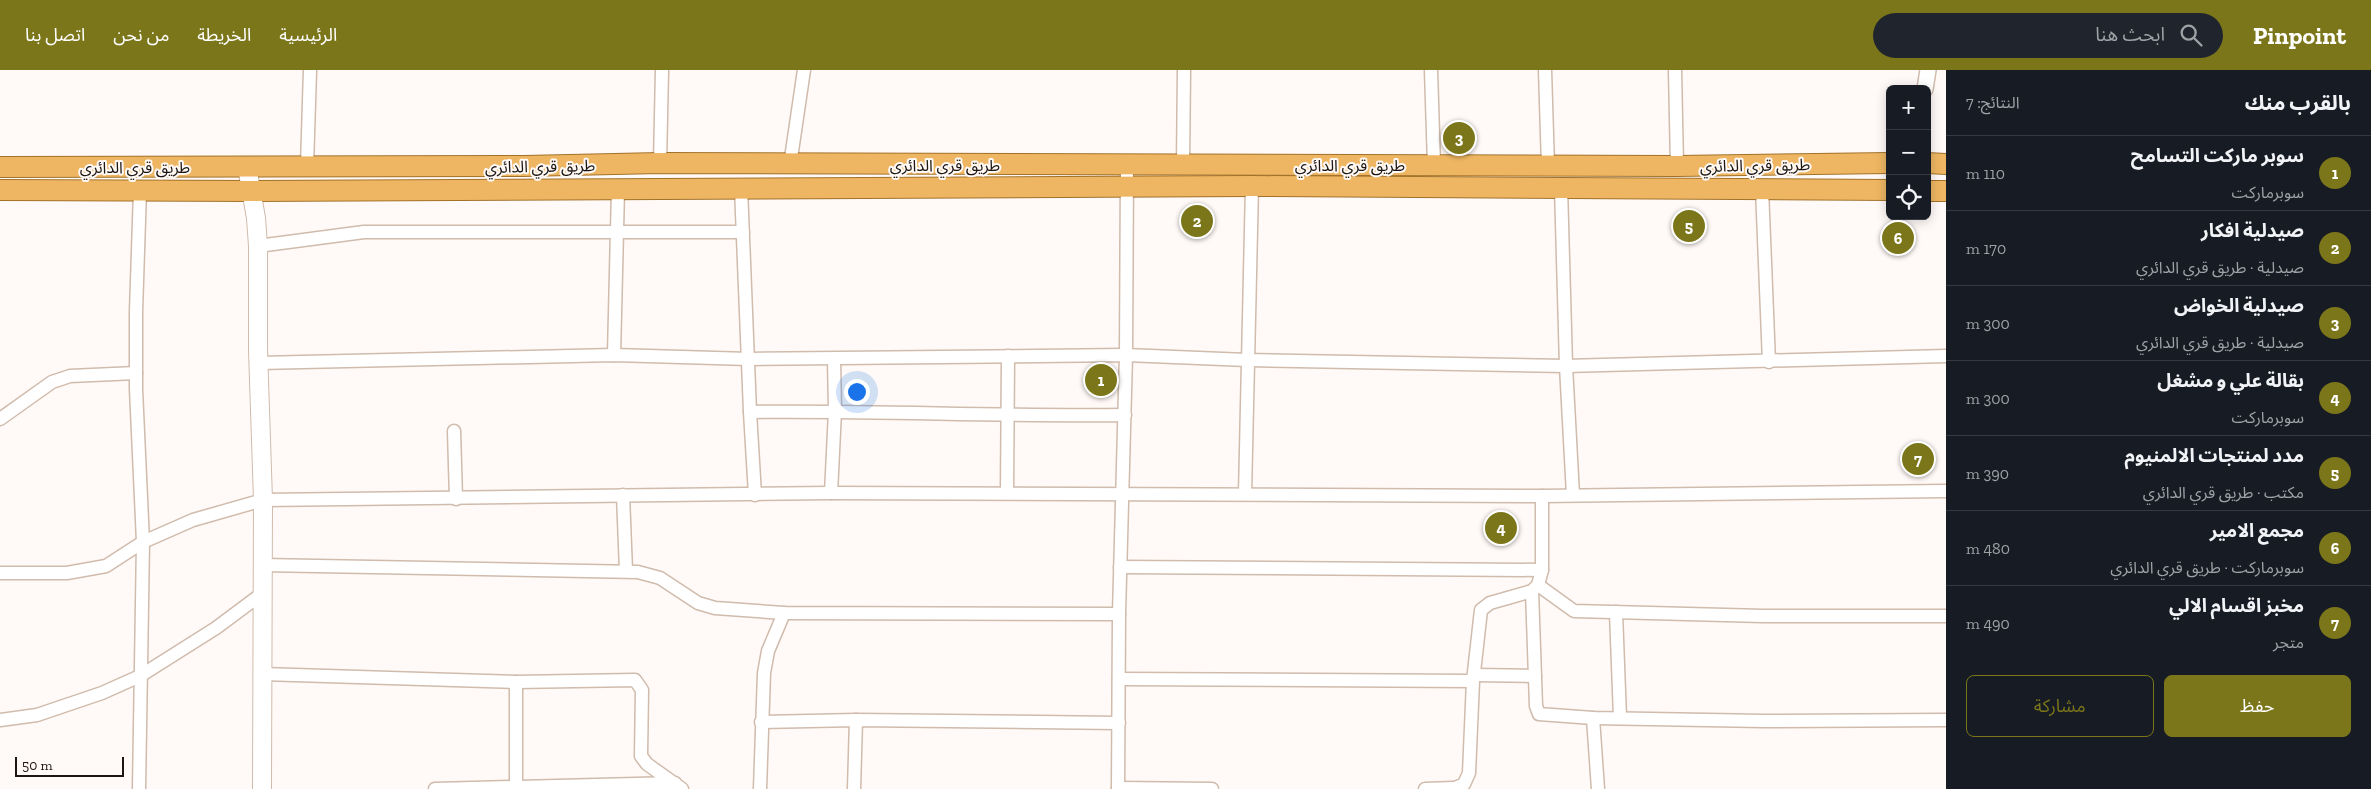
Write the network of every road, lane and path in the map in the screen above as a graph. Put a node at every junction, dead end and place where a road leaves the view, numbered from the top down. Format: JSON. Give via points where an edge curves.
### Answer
{"nodes":[{"id":1,"x":310,"y":70,"type":"edge"},
{"id":2,"x":662,"y":70,"type":"edge"},
{"id":3,"x":804,"y":70,"type":"edge"},
{"id":4,"x":1184,"y":70,"type":"edge"},
{"id":5,"x":1431,"y":70,"type":"edge"},
{"id":6,"x":1545,"y":70,"type":"edge"},
{"id":7,"x":1675,"y":70,"type":"edge"},
{"id":8,"x":1928,"y":70,"type":"edge"},
{"id":9,"x":1926,"y":85,"type":"edge"},
{"id":10,"x":1886,"y":163,"type":"edge"},
{"id":11,"x":1931,"y":163,"type":"edge"},
{"id":12,"x":660,"y":164,"type":"junction"},
{"id":13,"x":1946,"y":164,"type":"edge"},
{"id":14,"x":790,"y":165,"type":"junction"},
{"id":15,"x":1127,"y":165,"type":"junction"},
{"id":16,"x":1183,"y":165,"type":"junction"},
{"id":17,"x":1434,"y":165,"type":"junction"},
{"id":18,"x":308,"y":166,"type":"junction"},
{"id":19,"x":1548,"y":166,"type":"junction"},
{"id":20,"x":1676,"y":166,"type":"junction"},
{"id":21,"x":0,"y":167,"type":"edge"},
{"id":22,"x":247,"y":167,"type":"junction"},
{"id":23,"x":1252,"y":186,"type":"junction"},
{"id":24,"x":1127,"y":187,"type":"junction"},
{"id":25,"x":1561,"y":187,"type":"junction"},
{"id":26,"x":741,"y":188,"type":"junction"},
{"id":27,"x":618,"y":189,"type":"junction"},
{"id":28,"x":1762,"y":189,"type":"junction"},
{"id":29,"x":0,"y":190,"type":"edge"},
{"id":30,"x":140,"y":190,"type":"junction"},
{"id":31,"x":1886,"y":190,"type":"edge"},
{"id":32,"x":1931,"y":190,"type":"edge"},
{"id":33,"x":252,"y":191,"type":"junction"},
{"id":34,"x":1946,"y":191,"type":"edge"},
{"id":35,"x":743,"y":232,"type":"junction"},
{"id":36,"x":617,"y":234,"type":"junction"},
{"id":37,"x":258,"y":246,"type":"junction"},
{"id":38,"x":614,"y":355,"type":"junction"},
{"id":39,"x":1126,"y":355,"type":"junction"},
{"id":40,"x":1008,"y":356,"type":"junction"},
{"id":41,"x":1946,"y":356,"type":"edge"},
{"id":42,"x":749,"y":359,"type":"junction"},
{"id":43,"x":834,"y":359,"type":"junction"},
{"id":44,"x":1247,"y":360,"type":"junction"},
{"id":45,"x":1769,"y":362,"type":"junction"},
{"id":46,"x":259,"y":363,"type":"junction"},
{"id":47,"x":1566,"y":366,"type":"junction"},
{"id":48,"x":136,"y":373,"type":"junction"},
{"id":49,"x":835,"y":411,"type":"junction"},
{"id":50,"x":750,"y":412,"type":"junction"},
{"id":51,"x":1008,"y":414,"type":"junction"},
{"id":52,"x":1124,"y":415,"type":"junction"},
{"id":53,"x":0,"y":419,"type":"edge"},
{"id":54,"x":454,"y":431,"type":"dead end"},
{"id":55,"x":1946,"y":491,"type":"edge"},
{"id":56,"x":831,"y":493,"type":"junction"},
{"id":57,"x":1007,"y":493,"type":"junction"},
{"id":58,"x":623,"y":494,"type":"junction"},
{"id":59,"x":1123,"y":494,"type":"junction"},
{"id":60,"x":1246,"y":494,"type":"junction"},
{"id":61,"x":755,"y":495,"type":"junction"},
{"id":62,"x":1542,"y":496,"type":"junction"},
{"id":63,"x":1573,"y":496,"type":"junction"},
{"id":64,"x":456,"y":499,"type":"junction"},
{"id":65,"x":263,"y":500,"type":"junction"},
{"id":66,"x":143,"y":542,"type":"junction"},
{"id":67,"x":262,"y":565,"type":"junction"},
{"id":68,"x":1120,"y":567,"type":"junction"},
{"id":69,"x":1542,"y":570,"type":"junction"},
{"id":70,"x":626,"y":571,"type":"junction"},
{"id":71,"x":0,"y":573,"type":"edge"},
{"id":72,"x":1535,"y":588,"type":"junction"},
{"id":73,"x":263,"y":593,"type":"junction"},
{"id":74,"x":1616,"y":612,"type":"junction"},
{"id":75,"x":784,"y":613,"type":"junction"},
{"id":76,"x":1119,"y":614,"type":"junction"},
{"id":77,"x":1946,"y":616,"type":"edge"},
{"id":78,"x":262,"y":674,"type":"junction"},
{"id":79,"x":140,"y":676,"type":"junction"},
{"id":80,"x":1535,"y":676,"type":"junction"},
{"id":81,"x":1474,"y":678,"type":"junction"},
{"id":82,"x":1119,"y":679,"type":"junction"},
{"id":83,"x":516,"y":682,"type":"junction"},
{"id":84,"x":1593,"y":718,"type":"junction"},
{"id":85,"x":1620,"y":718,"type":"junction"},
{"id":86,"x":0,"y":720,"type":"edge"},
{"id":87,"x":856,"y":720,"type":"junction"},
{"id":88,"x":1946,"y":720,"type":"edge"},
{"id":89,"x":762,"y":722,"type":"junction"},
{"id":90,"x":1119,"y":723,"type":"junction"},
{"id":91,"x":516,"y":786,"type":"junction"},
{"id":92,"x":678,"y":786,"type":"edge"},
{"id":93,"x":1118,"y":788,"type":"edge"},
{"id":94,"x":139,"y":789,"type":"edge"},
{"id":95,"x":262,"y":789,"type":"edge"},
{"id":96,"x":435,"y":789,"type":"edge"},
{"id":97,"x":760,"y":789,"type":"edge"},
{"id":98,"x":854,"y":789,"type":"edge"},
{"id":99,"x":1212,"y":789,"type":"edge"},
{"id":100,"x":1425,"y":789,"type":"edge"},
{"id":101,"x":1453,"y":789,"type":"edge"},
{"id":102,"x":1598,"y":789,"type":"edge"}],
"edges":[{"from":1,"to":18,"type":"street"},
{"from":2,"to":12,"type":"street"},
{"from":3,"to":14,"type":"street"},
{"from":4,"to":16,"type":"street"},
{"from":5,"to":17,"type":"street"},
{"from":6,"to":19,"type":"street"},
{"from":7,"to":20,"type":"street"},
{"from":8,"to":9,"type":"street"},
{"from":10,"to":20,"type":"highway","name":"طريق قري الدائري"},
{"from":11,"to":13,"type":"highway"},
{"from":12,"to":14,"type":"highway","name":"طريق قري الدائري"},
{"from":12,"to":18,"type":"highway","name":"طريق قري الدائري"},
{"from":14,"to":15,"type":"highway","name":"طريق قري الدائري"},
{"from":15,"to":16,"type":"highway","name":"طريق قري الدائري"},
{"from":15,"to":24,"type":"street"},
{"from":16,"to":17,"type":"highway","name":"طريق قري الدائري"},
{"from":17,"to":19,"type":"highway","name":"طريق قري الدائري"},
{"from":18,"to":22,"type":"highway","name":"طريق قري الدائري"},
{"from":19,"to":20,"type":"highway","name":"طريق قري الدائري"},
{"from":21,"to":22,"type":"highway","name":"طريق قري الدائري"},
{"from":22,"to":33,"type":"main road"},
{"from":23,"to":24,"type":"highway","name":"طريق قري الدائري"},
{"from":23,"to":25,"type":"highway","name":"طريق قري الدائري"},
{"from":23,"to":44,"type":"street"},
{"from":24,"to":26,"type":"highway","name":"طريق قري الدائري"},
{"from":24,"to":39,"type":"street"},
{"from":25,"to":28,"type":"highway","name":"طريق قري الدائري"},
{"from":25,"to":47,"type":"street"},
{"from":26,"to":27,"type":"highway","name":"طريق قري الدائري"},
{"from":26,"to":35,"type":"street"},
{"from":27,"to":33,"type":"highway","name":"طريق قري الدائري"},
{"from":27,"to":36,"type":"street"},
{"from":28,"to":31,"type":"highway","name":"طريق قري الدائري"},
{"from":28,"to":45,"type":"street"},
{"from":29,"to":30,"type":"highway","name":"طريق قري الدائري"},
{"from":30,"to":33,"type":"highway","name":"طريق قري الدائري"},
{"from":30,"to":48,"type":"street"},
{"from":32,"to":34,"type":"highway"},
{"from":33,"to":37,"type":"main road"},
{"from":35,"to":36,"type":"street"},
{"from":35,"to":42,"type":"street"},
{"from":36,"to":37,"type":"street","via":[[364,232]]},
{"from":36,"to":38,"type":"street"},
{"from":37,"to":46,"type":"main road"},
{"from":38,"to":42,"type":"street"},
{"from":38,"to":46,"type":"street"},
{"from":39,"to":40,"type":"street"},
{"from":39,"to":44,"type":"street"},
{"from":39,"to":52,"type":"street"},
{"from":40,"to":43,"type":"street"},
{"from":40,"to":51,"type":"street"},
{"from":41,"to":45,"type":"street"},
{"from":42,"to":43,"type":"street"},
{"from":42,"to":50,"type":"street"},
{"from":43,"to":49,"type":"street"},
{"from":44,"to":47,"type":"street"},
{"from":44,"to":60,"type":"street"},
{"from":45,"to":47,"type":"street"},
{"from":46,"to":65,"type":"main road"},
{"from":47,"to":63,"type":"street"},
{"from":48,"to":53,"type":"street","via":[[70,376],[52,382]]},
{"from":48,"to":66,"type":"street"},
{"from":49,"to":50,"type":"street"},
{"from":49,"to":51,"type":"street"},
{"from":49,"to":56,"type":"street"},
{"from":50,"to":61,"type":"street"},
{"from":51,"to":52,"type":"street"},
{"from":51,"to":57,"type":"street"},
{"from":52,"to":59,"type":"street"},
{"from":54,"to":64,"type":"street"},
{"from":55,"to":63,"type":"street"},
{"from":56,"to":57,"type":"street"},
{"from":56,"to":61,"type":"street"},
{"from":57,"to":59,"type":"street"},
{"from":58,"to":61,"type":"street"},
{"from":58,"to":64,"type":"street"},
{"from":58,"to":70,"type":"street"},
{"from":59,"to":60,"type":"street"},
{"from":59,"to":68,"type":"street"},
{"from":60,"to":62,"type":"street"},
{"from":62,"to":63,"type":"street"},
{"from":62,"to":69,"type":"street"},
{"from":64,"to":65,"type":"street"},
{"from":65,"to":66,"type":"street","via":[[193,520]]},
{"from":65,"to":67,"type":"main road"},
{"from":66,"to":71,"type":"street","via":[[106,566],[67,573]]},
{"from":66,"to":79,"type":"street"},
{"from":67,"to":70,"type":"street"},
{"from":67,"to":73,"type":"main road"},
{"from":68,"to":69,"type":"street"},
{"from":68,"to":76,"type":"street"},
{"from":69,"to":72,"type":"street"},
{"from":70,"to":75,"type":"street","via":[[660,578],[706,606]]},
{"from":72,"to":74,"type":"street","via":[[1571,611]]},
{"from":72,"to":80,"type":"street"},
{"from":72,"to":81,"type":"street","via":[[1490,603],[1481,610]]},
{"from":73,"to":78,"type":"main road"},
{"from":73,"to":79,"type":"street","via":[[216,628]]},
{"from":74,"to":77,"type":"street"},
{"from":74,"to":85,"type":"street"},
{"from":75,"to":76,"type":"street"},
{"from":75,"to":89,"type":"street","via":[[766,660]]},
{"from":76,"to":82,"type":"street"},
{"from":78,"to":83,"type":"street"},
{"from":78,"to":95,"type":"main road"},
{"from":79,"to":86,"type":"street","via":[[102,693],[36,715]]},
{"from":79,"to":94,"type":"street"},
{"from":80,"to":81,"type":"street"},
{"from":80,"to":84,"type":"street","via":[[1539,714]]},
{"from":81,"to":82,"type":"street"},
{"from":81,"to":101,"type":"street","via":[[1469,773],[1464,784]]},
{"from":82,"to":90,"type":"street"},
{"from":83,"to":91,"type":"street"},
{"from":83,"to":92,"type":"street","via":[[635,680],[642,690],[641,756]]},
{"from":84,"to":85,"type":"street"},
{"from":84,"to":102,"type":"street"},
{"from":85,"to":88,"type":"street"},
{"from":87,"to":89,"type":"street"},
{"from":87,"to":90,"type":"street"},
{"from":87,"to":98,"type":"street"},
{"from":89,"to":97,"type":"street"},
{"from":90,"to":93,"type":"street"},
{"from":91,"to":92,"type":"street"},
{"from":91,"to":96,"type":"street"},
{"from":93,"to":99,"type":"street"},
{"from":100,"to":101,"type":"street"}]}
